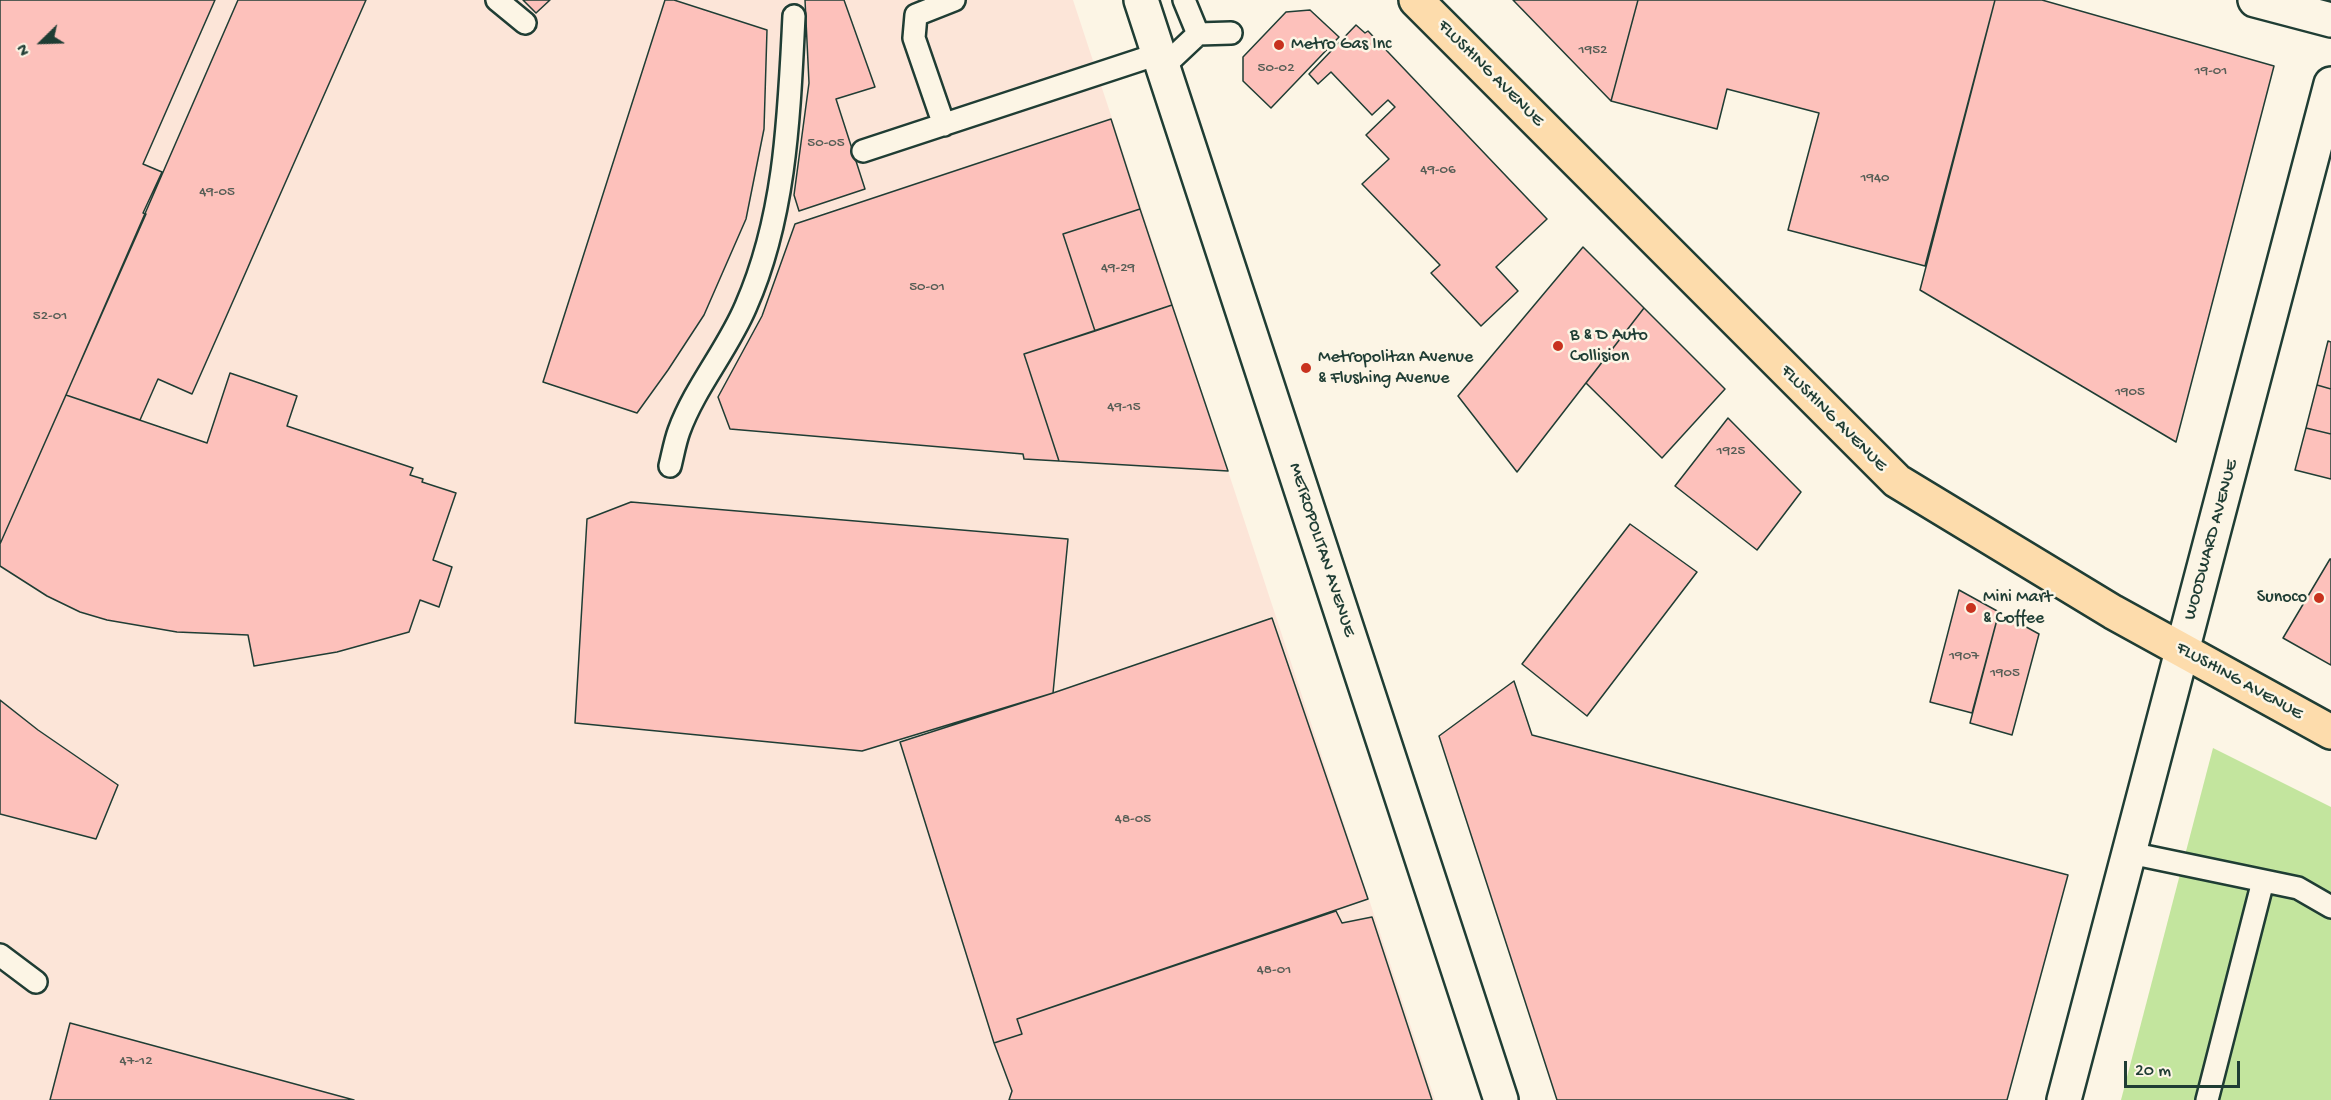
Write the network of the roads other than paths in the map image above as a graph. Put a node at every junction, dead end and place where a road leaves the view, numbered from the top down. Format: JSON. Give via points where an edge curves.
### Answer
{"nodes":[{"id":1,"x":497,"y":0,"type":"edge"},
{"id":2,"x":954,"y":0,"type":"edge"},
{"id":3,"x":1141,"y":0,"type":"edge"},
{"id":4,"x":1184,"y":0,"type":"edge"},
{"id":5,"x":1199,"y":0,"type":"edge"},
{"id":6,"x":1416,"y":0,"type":"edge"},
{"id":7,"x":2255,"y":0,"type":"edge"},
{"id":8,"x":794,"y":16,"type":"dead end"},
{"id":9,"x":2331,"y":20,"type":"edge"},
{"id":10,"x":525,"y":23,"type":"dead end"},
{"id":11,"x":1231,"y":33,"type":"dead end"},
{"id":12,"x":1198,"y":34,"type":"junction"},
{"id":13,"x":1161,"y":61,"type":"junction"},
{"id":14,"x":2331,"y":84,"type":"edge"},
{"id":15,"x":944,"y":125,"type":"junction"},
{"id":16,"x":863,"y":152,"type":"dead end"},
{"id":17,"x":670,"y":466,"type":"dead end"},
{"id":18,"x":2182,"y":651,"type":"junction"},
{"id":19,"x":2331,"y":732,"type":"edge"},
{"id":20,"x":2130,"y":853,"type":"junction"},
{"id":21,"x":2263,"y":881,"type":"junction"},
{"id":22,"x":2331,"y":907,"type":"edge"},
{"id":23,"x":0,"y":955,"type":"edge"},
{"id":24,"x":36,"y":982,"type":"dead end"},
{"id":25,"x":1501,"y":1100,"type":"edge"},
{"id":26,"x":2064,"y":1100,"type":"edge"},
{"id":27,"x":2207,"y":1100,"type":"edge"}],
"edges":[{"from":1,"to":10,"type":"lane"},
{"from":2,"to":15,"type":"lane","via":[[916,15],[914,38]]},
{"from":3,"to":13,"type":"main road","name":"METROPOLITAN AVENUE"},
{"from":4,"to":12,"type":"lane"},
{"from":5,"to":12,"type":"lane"},
{"from":6,"to":18,"type":"main road","name":"FLUSHING AVENUE","via":[[1897,481]]},
{"from":7,"to":9,"type":"main road"},
{"from":8,"to":17,"type":"lane","via":[[789,116],[776,211],[746,306],[688,412]]},
{"from":11,"to":12,"type":"lane"},
{"from":12,"to":13,"type":"lane"},
{"from":13,"to":15,"type":"lane"},
{"from":13,"to":25,"type":"main road","name":"METROPOLITAN AVENUE"},
{"from":14,"to":18,"type":"main road","name":"WOODWARD AVENUE"},
{"from":15,"to":16,"type":"lane"},
{"from":18,"to":19,"type":"main road","name":"FLUSHING AVENUE"},
{"from":18,"to":20,"type":"main road","name":"WOODWARD AVENUE"},
{"from":20,"to":21,"type":"lane"},
{"from":20,"to":26,"type":"main road","name":"WOODWARD AVENUE"},
{"from":21,"to":22,"type":"lane","via":[[2298,888]]},
{"from":21,"to":27,"type":"lane"},
{"from":23,"to":24,"type":"lane"}]}
